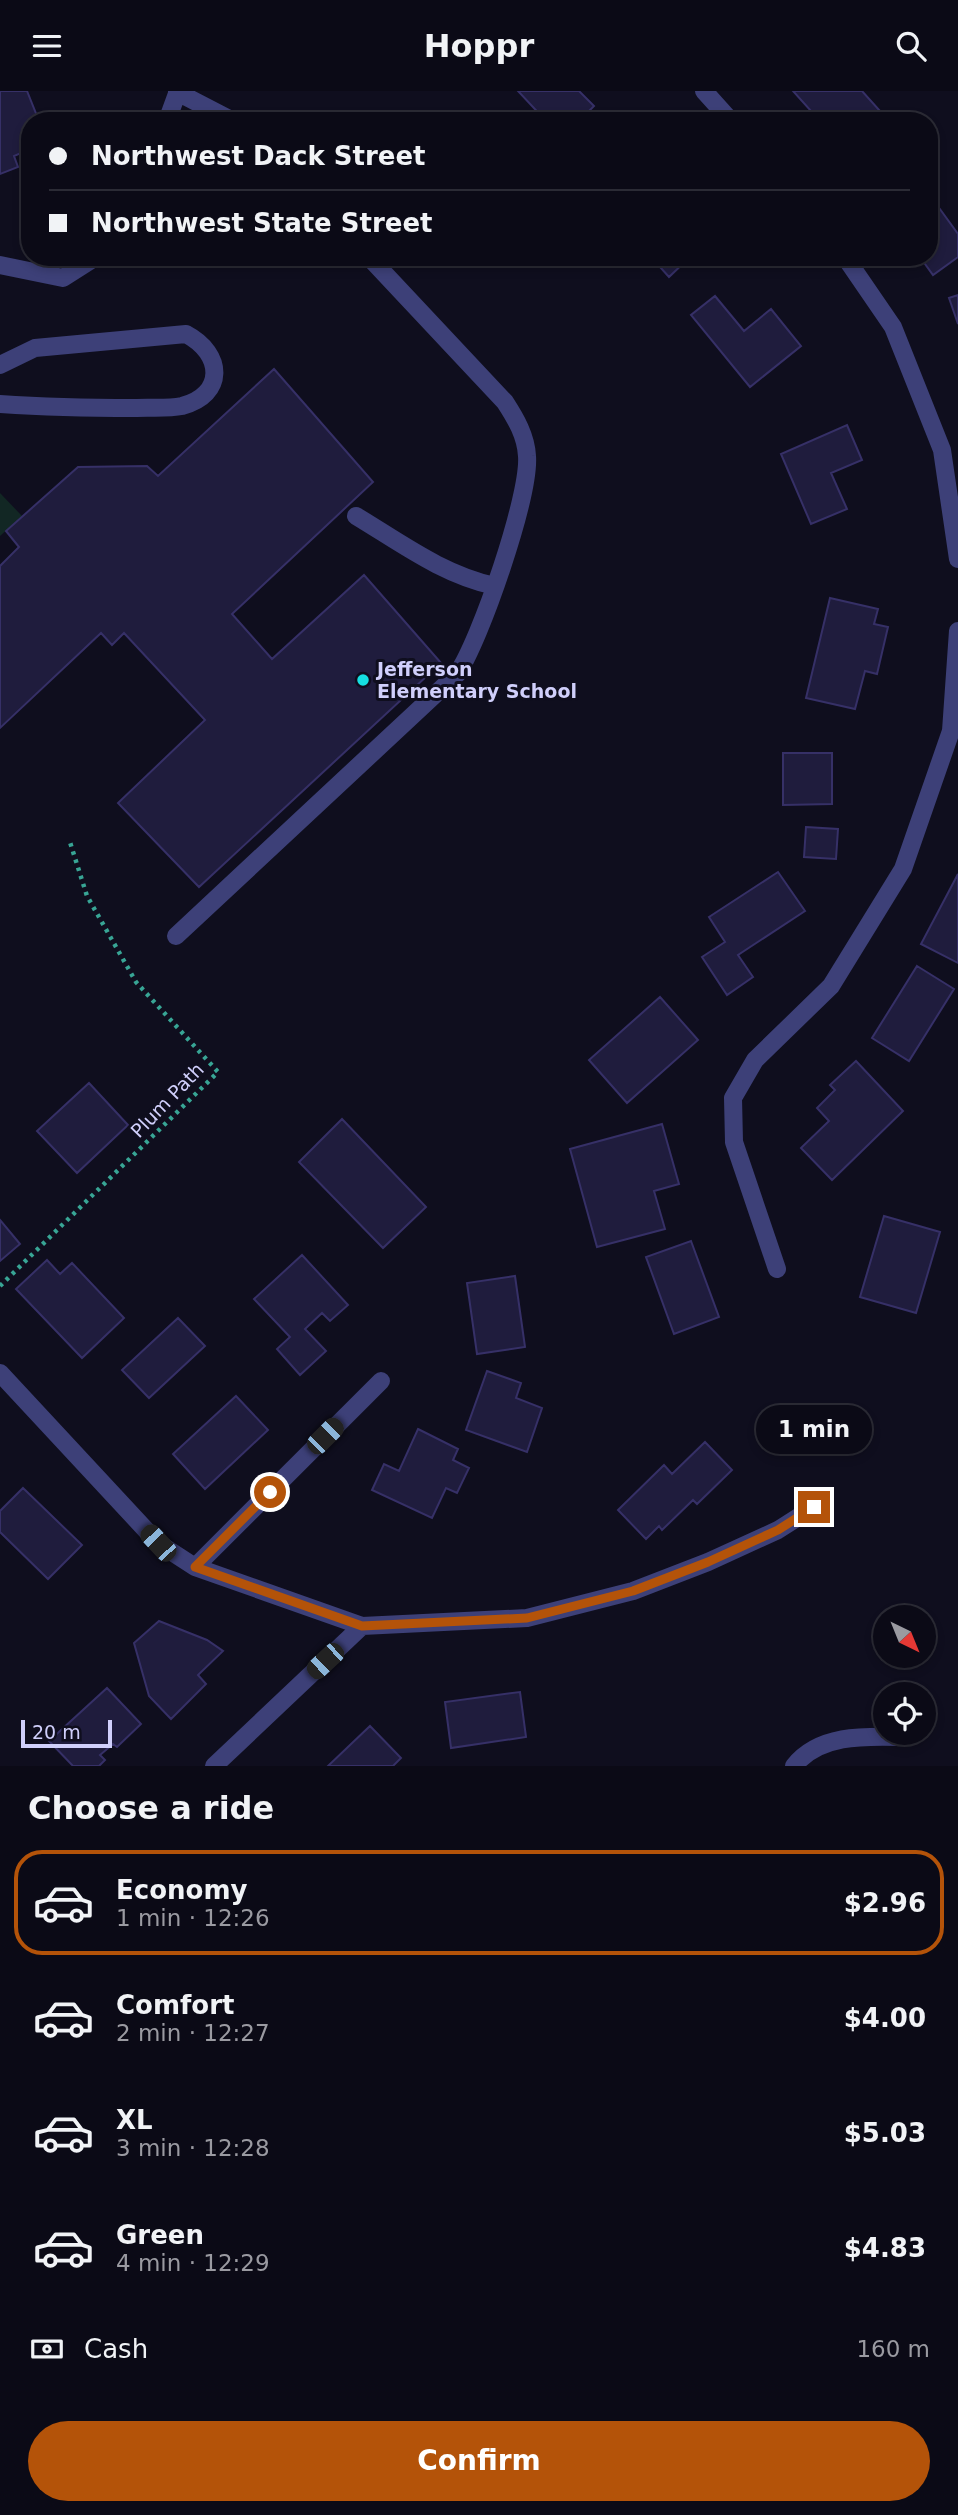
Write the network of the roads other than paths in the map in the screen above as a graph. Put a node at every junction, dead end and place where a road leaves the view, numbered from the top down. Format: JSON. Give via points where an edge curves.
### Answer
{"nodes":[{"id":1,"x":704,"y":91,"type":"edge"},
{"id":2,"x":178,"y":92,"type":"edge"},
{"id":3,"x":170,"y":112,"type":"edge"},
{"id":4,"x":216,"y":112,"type":"edge"},
{"id":5,"x":723,"y":112,"type":"edge"},
{"id":6,"x":0,"y":265,"type":"edge"},
{"id":7,"x":82,"y":266,"type":"edge"},
{"id":8,"x":377,"y":266,"type":"edge"},
{"id":9,"x":851,"y":266,"type":"edge"},
{"id":10,"x":0,"y":365,"type":"edge"},
{"id":11,"x":0,"y":404,"type":"edge"},
{"id":12,"x":356,"y":516,"type":"dead end"},
{"id":13,"x":958,"y":559,"type":"edge"},
{"id":14,"x":495,"y":586,"type":"junction"},
{"id":15,"x":958,"y":631,"type":"edge"},
{"id":16,"x":176,"y":936,"type":"dead end"},
{"id":17,"x":776,"y":1269,"type":"dead end"},
{"id":18,"x":0,"y":1373,"type":"edge"},
{"id":19,"x":381,"y":1381,"type":"dead end"},
{"id":20,"x":814,"y":1507,"type":"dead end"},
{"id":21,"x":195,"y":1567,"type":"junction"},
{"id":22,"x":362,"y":1626,"type":"junction"},
{"id":23,"x":873,"y":1736,"type":"edge"},
{"id":24,"x":214,"y":1766,"type":"edge"},
{"id":25,"x":794,"y":1766,"type":"edge"}],
"edges":[{"from":1,"to":5,"type":"street"},
{"from":2,"to":3,"type":"street"},
{"from":2,"to":4,"type":"street"},
{"from":6,"to":7,"type":"street","via":[[63,278]]},
{"from":8,"to":14,"type":"street","via":[[505,402],[520,425],[527,457],[520,500]]},
{"from":9,"to":13,"type":"street","via":[[893,327],[942,450]]},
{"from":10,"to":11,"type":"street","via":[[35,348],[186,334],[211,353],[215,368],[204,395],[183,405],[83,409]]},
{"from":12,"to":14,"type":"street","via":[[436,565]]},
{"from":14,"to":16,"type":"street","via":[[470,656],[457,674]]},
{"from":15,"to":17,"type":"street","via":[[951,731],[903,869],[831,986],[755,1061],[733,1098],[734,1142]]},
{"from":18,"to":21,"type":"street","via":[[158,1543]]},
{"from":19,"to":21,"type":"street"},
{"from":20,"to":22,"type":"street","via":[[766,1536],[633,1591],[527,1618]]},
{"from":21,"to":22,"type":"street"},
{"from":22,"to":24,"type":"street"},
{"from":23,"to":25,"type":"street","via":[[847,1736],[802,1756]]}]}
